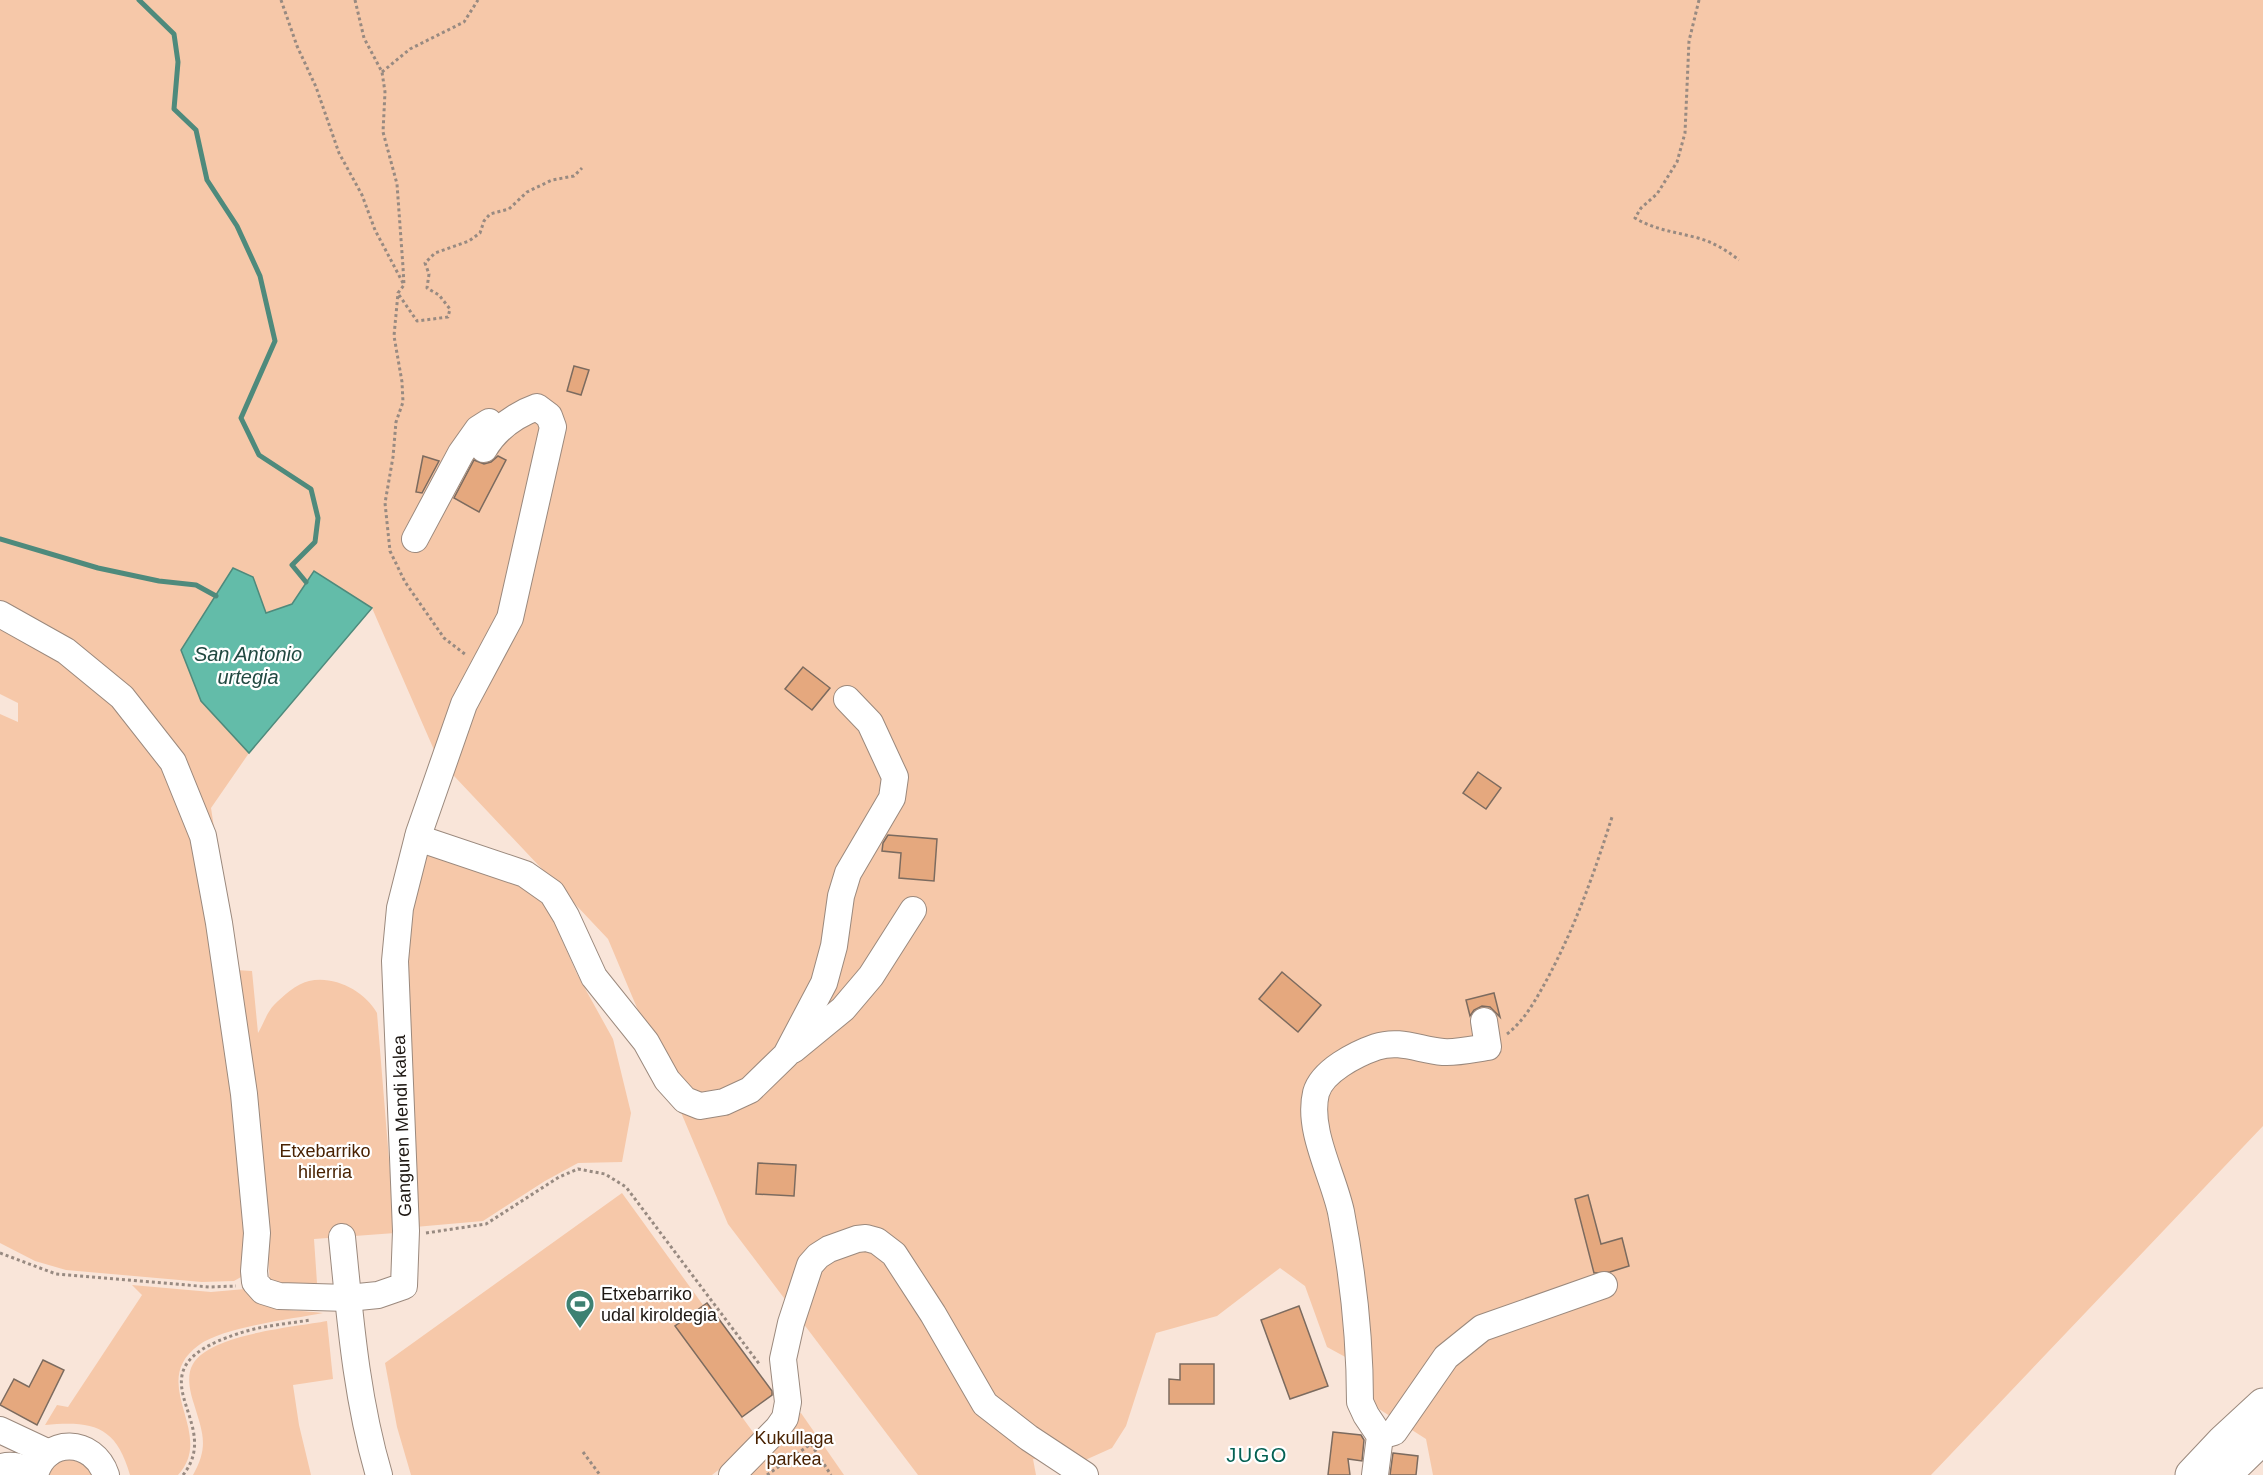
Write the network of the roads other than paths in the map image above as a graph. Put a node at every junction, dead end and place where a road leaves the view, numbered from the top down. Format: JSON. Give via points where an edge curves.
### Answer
{"nodes":[{"id":1,"x":537,"y":407,"type":"junction"},
{"id":2,"x":484,"y":449,"type":"dead end"},
{"id":3,"x":415,"y":539,"type":"dead end"},
{"id":4,"x":0,"y":614,"type":"edge"},
{"id":5,"x":847,"y":699,"type":"dead end"},
{"id":6,"x":418,"y":838,"type":"junction"},
{"id":7,"x":913,"y":910,"type":"dead end"},
{"id":8,"x":1484,"y":1021,"type":"dead end"},
{"id":9,"x":786,"y":1055,"type":"junction"},
{"id":10,"x":342,"y":1237,"type":"dead end"},
{"id":11,"x":1604,"y":1285,"type":"dead end"},
{"id":12,"x":348,"y":1298,"type":"junction"},
{"id":13,"x":2263,"y":1405,"type":"edge"},
{"id":14,"x":0,"y":1431,"type":"edge"},
{"id":15,"x":1380,"y":1436,"type":"junction"},
{"id":16,"x":2263,"y":1437,"type":"edge"},
{"id":17,"x":40,"y":1466,"type":"edge"},
{"id":18,"x":0,"y":1468,"type":"edge"},
{"id":19,"x":105,"y":1475,"type":"edge"},
{"id":20,"x":380,"y":1475,"type":"edge"},
{"id":21,"x":732,"y":1475,"type":"edge"},
{"id":22,"x":1085,"y":1475,"type":"edge"},
{"id":23,"x":1376,"y":1475,"type":"edge"},
{"id":24,"x":2192,"y":1475,"type":"edge"},
{"id":25,"x":2224,"y":1475,"type":"edge"}],
"edges":[{"from":1,"to":2,"type":"street","via":[[503,426]]},
{"from":1,"to":3,"type":"street","via":[[506,412],[478,429]]},
{"from":1,"to":6,"type":"street","name":"Ganguren Mendi kalea","via":[[549,416],[554,427],[510,618],[464,704]]},
{"from":4,"to":12,"type":"street","via":[[66,651],[122,697],[173,762],[203,837],[219,923],[244,1094],[257,1233],[255,1282],[263,1291],[279,1296]]},
{"from":5,"to":9,"type":"street","via":[[870,723],[895,777],[892,798],[848,873],[824,983]]},
{"from":6,"to":9,"type":"street","via":[[525,874],[552,893],[594,977],[646,1042],[685,1100],[700,1106],[724,1102],[750,1090]]},
{"from":6,"to":12,"type":"street","name":"Ganguren Mendi kalea","via":[[400,909],[395,961],[406,1231],[404,1287]]},
{"from":7,"to":9,"type":"street","via":[[871,976],[843,1009]]},
{"from":8,"to":15,"type":"street","via":[[1488,1047],[1443,1052],[1400,1043],[1377,1047],[1330,1073],[1316,1092],[1314,1114],[1340,1210],[1354,1293],[1360,1402]]},
{"from":10,"to":12,"type":"street"},
{"from":11,"to":15,"type":"street","via":[[1482,1328],[1446,1357],[1394,1432]]},
{"from":12,"to":20,"type":"street","via":[[364,1417]]},
{"from":13,"to":24,"type":"highway"},
{"from":14,"to":17,"type":"street"},
{"from":15,"to":23,"type":"street"},
{"from":16,"to":25,"type":"highway"},
{"from":17,"to":18,"type":"street"},
{"from":17,"to":19,"type":"street","via":[[60,1447],[73,1446],[95,1456]]},
{"from":21,"to":22,"type":"street","via":[[785,1418],[788,1402],[783,1359],[810,1265],[828,1249],[866,1238],[877,1240],[894,1254],[985,1404]]}]}
